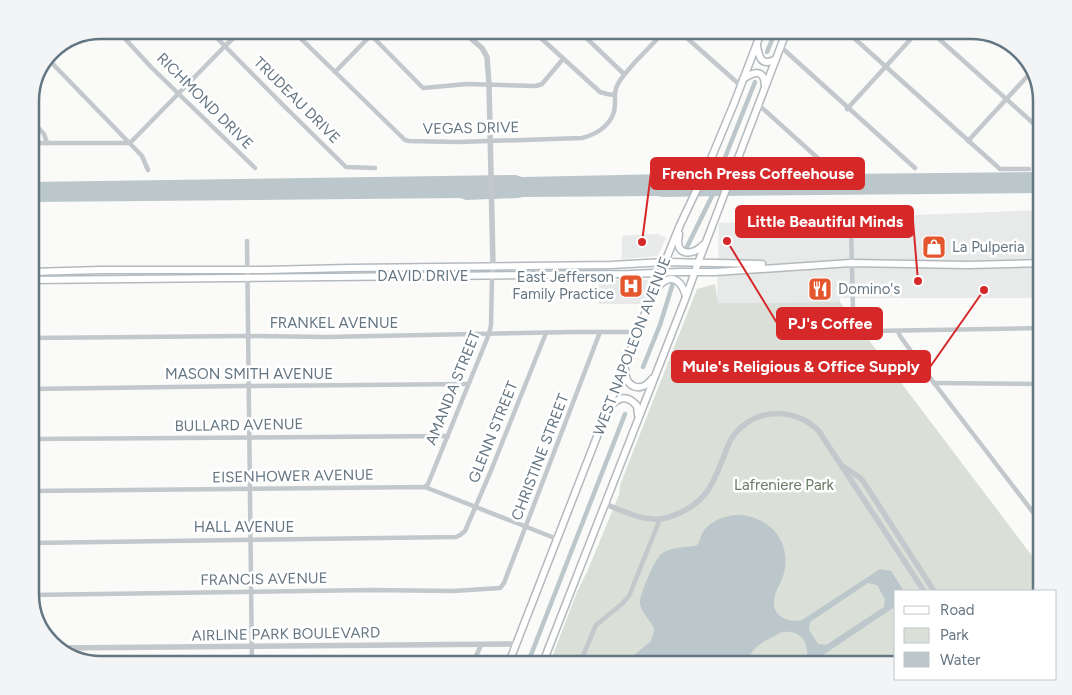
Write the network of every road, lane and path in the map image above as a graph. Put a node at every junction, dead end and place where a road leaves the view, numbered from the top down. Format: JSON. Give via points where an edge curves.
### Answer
{"nodes":[{"id":1,"x":125,"y":39,"type":"edge"},
{"id":2,"x":218,"y":39,"type":"edge"},
{"id":3,"x":232,"y":39,"type":"edge"},
{"id":4,"x":301,"y":39,"type":"edge"},
{"id":5,"x":367,"y":39,"type":"edge"},
{"id":6,"x":375,"y":39,"type":"edge"},
{"id":7,"x":472,"y":39,"type":"edge"},
{"id":8,"x":542,"y":39,"type":"edge"},
{"id":9,"x":587,"y":39,"type":"edge"},
{"id":10,"x":657,"y":39,"type":"edge"},
{"id":11,"x":688,"y":39,"type":"edge"},
{"id":12,"x":759,"y":39,"type":"edge"},
{"id":13,"x":784,"y":39,"type":"edge"},
{"id":14,"x":855,"y":39,"type":"edge"},
{"id":15,"x":910,"y":39,"type":"edge"},
{"id":16,"x":939,"y":39,"type":"edge"},
{"id":17,"x":757,"y":45,"type":"junction"},
{"id":18,"x":225,"y":46,"type":"junction"},
{"id":19,"x":781,"y":47,"type":"junction"},
{"id":20,"x":563,"y":59,"type":"junction"},
{"id":21,"x":776,"y":59,"type":"junction"},
{"id":22,"x":52,"y":63,"type":"edge"},
{"id":23,"x":885,"y":66,"type":"junction"},
{"id":24,"x":335,"y":72,"type":"junction"},
{"id":25,"x":624,"y":74,"type":"junction"},
{"id":26,"x":1028,"y":76,"type":"edge"},
{"id":27,"x":743,"y":79,"type":"junction"},
{"id":28,"x":489,"y":84,"type":"junction"},
{"id":29,"x":740,"y":86,"type":"junction"},
{"id":30,"x":766,"y":87,"type":"junction"},
{"id":31,"x":179,"y":93,"type":"junction"},
{"id":32,"x":614,"y":94,"type":"junction"},
{"id":33,"x":1006,"y":99,"type":"junction"},
{"id":34,"x":759,"y":104,"type":"junction"},
{"id":35,"x":847,"y":109,"type":"junction"},
{"id":36,"x":1033,"y":122,"type":"edge"},
{"id":37,"x":39,"y":128,"type":"edge"},
{"id":38,"x":490,"y":141,"type":"junction"},
{"id":39,"x":968,"y":141,"type":"junction"},
{"id":40,"x":39,"y":143,"type":"edge"},
{"id":41,"x":47,"y":143,"type":"junction"},
{"id":42,"x":130,"y":143,"type":"junction"},
{"id":43,"x":255,"y":168,"type":"dead end"},
{"id":44,"x":375,"y":168,"type":"dead end"},
{"id":45,"x":915,"y":168,"type":"dead end"},
{"id":46,"x":1029,"y":169,"type":"dead end"},
{"id":47,"x":148,"y":170,"type":"dead end"},
{"id":48,"x":831,"y":170,"type":"dead end"},
{"id":49,"x":680,"y":225,"type":"junction"},
{"id":50,"x":851,"y":228,"type":"dead end"},
{"id":51,"x":248,"y":241,"type":"dead end"},
{"id":52,"x":706,"y":243,"type":"junction"},
{"id":53,"x":665,"y":262,"type":"junction"},
{"id":54,"x":698,"y":262,"type":"junction"},
{"id":55,"x":851,"y":263,"type":"junction"},
{"id":56,"x":1033,"y":264,"type":"edge"},
{"id":57,"x":816,"y":265,"type":"junction"},
{"id":58,"x":492,"y":266,"type":"junction"},
{"id":59,"x":368,"y":267,"type":"junction"},
{"id":60,"x":248,"y":270,"type":"junction"},
{"id":61,"x":39,"y":272,"type":"edge"},
{"id":62,"x":661,"y":272,"type":"junction"},
{"id":63,"x":695,"y":272,"type":"junction"},
{"id":64,"x":492,"y":276,"type":"junction"},
{"id":65,"x":368,"y":277,"type":"junction"},
{"id":66,"x":248,"y":278,"type":"junction"},
{"id":67,"x":39,"y":280,"type":"edge"},
{"id":68,"x":654,"y":291,"type":"junction"},
{"id":69,"x":686,"y":297,"type":"junction"},
{"id":70,"x":1033,"y":328,"type":"edge"},
{"id":71,"x":898,"y":330,"type":"junction"},
{"id":72,"x":600,"y":332,"type":"junction"},
{"id":73,"x":638,"y":332,"type":"junction"},
{"id":74,"x":546,"y":333,"type":"junction"},
{"id":75,"x":488,"y":334,"type":"junction"},
{"id":76,"x":248,"y":336,"type":"junction"},
{"id":77,"x":39,"y":338,"type":"edge"},
{"id":78,"x":625,"y":365,"type":"junction"},
{"id":79,"x":655,"y":374,"type":"junction"},
{"id":80,"x":934,"y":383,"type":"junction"},
{"id":81,"x":468,"y":384,"type":"junction"},
{"id":82,"x":1033,"y":384,"type":"edge"},
{"id":83,"x":249,"y":386,"type":"junction"},
{"id":84,"x":39,"y":389,"type":"edge"},
{"id":85,"x":608,"y":410,"type":"junction"},
{"id":86,"x":638,"y":421,"type":"junction"},
{"id":87,"x":448,"y":436,"type":"junction"},
{"id":88,"x":249,"y":438,"type":"junction"},
{"id":89,"x":39,"y":439,"type":"edge"},
{"id":90,"x":842,"y":466,"type":"junction"},
{"id":91,"x":425,"y":487,"type":"junction"},
{"id":92,"x":250,"y":489,"type":"junction"},
{"id":93,"x":39,"y":491,"type":"edge"},
{"id":94,"x":605,"y":504,"type":"junction"},
{"id":95,"x":475,"y":507,"type":"junction"},
{"id":96,"x":1033,"y":512,"type":"edge"},
{"id":97,"x":660,"y":519,"type":"junction"},
{"id":98,"x":526,"y":527,"type":"junction"},
{"id":99,"x":459,"y":536,"type":"joint"},
{"id":100,"x":250,"y":540,"type":"junction"},
{"id":101,"x":557,"y":540,"type":"junction"},
{"id":102,"x":39,"y":543,"type":"edge"},
{"id":103,"x":499,"y":588,"type":"joint"},
{"id":104,"x":923,"y":590,"type":"edge"},
{"id":105,"x":933,"y":590,"type":"edge"},
{"id":106,"x":251,"y":592,"type":"junction"},
{"id":107,"x":39,"y":594,"type":"edge"},
{"id":108,"x":480,"y":644,"type":"junction"},
{"id":109,"x":515,"y":644,"type":"junction"},
{"id":110,"x":252,"y":647,"type":"junction"},
{"id":111,"x":69,"y":648,"type":"edge"},
{"id":112,"x":252,"y":656,"type":"edge"},
{"id":113,"x":475,"y":656,"type":"edge"},
{"id":114,"x":511,"y":656,"type":"edge"},
{"id":115,"x":546,"y":656,"type":"edge"},
{"id":116,"x":584,"y":656,"type":"edge"}],
"edges":[{"from":1,"to":31,"type":"street","name":"RICHMOND DRIVE"},
{"from":2,"to":18,"type":"street","name":"TRUDEAU DRIVE"},
{"from":3,"to":18,"type":"street"},
{"from":4,"to":24,"type":"street","name":"VEGAS DRIVE"},
{"from":5,"to":24,"type":"street"},
{"from":6,"to":28,"type":"street","via":[[423,88]]},
{"from":7,"to":28,"type":"street","name":"AMANDA STREET","via":[[487,57]]},
{"from":8,"to":20,"type":"street"},
{"from":9,"to":25,"type":"street"},
{"from":10,"to":25,"type":"street","name":"VEGAS DRIVE"},
{"from":11,"to":29,"type":"street"},
{"from":12,"to":17,"type":"main road","name":"WEST NAPOLEON AVENUE"},
{"from":13,"to":19,"type":"main road"},
{"from":14,"to":23,"type":"street"},
{"from":15,"to":23,"type":"street"},
{"from":16,"to":33,"type":"street"},
{"from":17,"to":21,"type":"main road","via":[[761,60],[770,62]]},
{"from":17,"to":27,"type":"main road","name":"WEST NAPOLEON AVENUE"},
{"from":18,"to":31,"type":"street"},
{"from":18,"to":44,"type":"street","name":"TRUDEAU DRIVE","via":[[346,167]]},
{"from":19,"to":21,"type":"main road"},
{"from":19,"to":35,"type":"street"},
{"from":20,"to":28,"type":"street","via":[[542,84]]},
{"from":20,"to":32,"type":"street","via":[[600,92]]},
{"from":21,"to":30,"type":"main road"},
{"from":22,"to":42,"type":"street"},
{"from":23,"to":35,"type":"street"},
{"from":23,"to":39,"type":"street"},
{"from":24,"to":38,"type":"street","name":"VEGAS DRIVE","via":[[405,140]]},
{"from":25,"to":32,"type":"street","name":"VEGAS DRIVE"},
{"from":26,"to":33,"type":"street"},
{"from":27,"to":29,"type":"main road","name":"WEST NAPOLEON AVENUE"},
{"from":27,"to":30,"type":"main road","via":[[759,73],[765,79]]},
{"from":28,"to":38,"type":"street","name":"AMANDA STREET"},
{"from":29,"to":49,"type":"main road","name":"WEST NAPOLEON AVENUE"},
{"from":30,"to":34,"type":"main road"},
{"from":31,"to":42,"type":"street"},
{"from":31,"to":43,"type":"street","name":"RICHMOND DRIVE"},
{"from":32,"to":38,"type":"street","name":"VEGAS DRIVE","via":[[615,110],[610,121],[591,135]]},
{"from":33,"to":36,"type":"street"},
{"from":33,"to":39,"type":"street"},
{"from":34,"to":48,"type":"street"},
{"from":34,"to":52,"type":"main road"},
{"from":35,"to":45,"type":"street"},
{"from":37,"to":41,"type":"street"},
{"from":38,"to":58,"type":"street","name":"AMANDA STREET"},
{"from":39,"to":46,"type":"street","via":[[1000,169]]},
{"from":40,"to":41,"type":"street"},
{"from":41,"to":42,"type":"street"},
{"from":42,"to":47,"type":"street","via":[[142,156]]},
{"from":49,"to":52,"type":"main road","via":[[678,244],[681,250],[696,252]]},
{"from":49,"to":53,"type":"main road","name":"WEST NAPOLEON AVENUE"},
{"from":50,"to":55,"type":"street"},
{"from":51,"to":60,"type":"street"},
{"from":52,"to":54,"type":"main road"},
{"from":53,"to":54,"type":"main road","name":"DAVID DRIVE"},
{"from":53,"to":58,"type":"main road","name":"DAVID DRIVE"},
{"from":53,"to":62,"type":"main road","name":"WEST NAPOLEON AVENUE"},
{"from":54,"to":57,"type":"main road","name":"DAVID DRIVE"},
{"from":54,"to":63,"type":"main road"},
{"from":55,"to":56,"type":"main road","name":"DAVID DRIVE"},
{"from":55,"to":57,"type":"main road","name":"DAVID DRIVE"},
{"from":55,"to":71,"type":"street","via":[[853,308],[860,321],[874,331]]},
{"from":57,"to":63,"type":"main road","name":"DAVID DRIVE"},
{"from":58,"to":59,"type":"main road","name":"DAVID DRIVE"},
{"from":58,"to":64,"type":"street","name":"AMANDA STREET"},
{"from":59,"to":60,"type":"main road","name":"DAVID DRIVE"},
{"from":59,"to":65,"type":"main road"},
{"from":60,"to":61,"type":"main road","name":"DAVID DRIVE"},
{"from":60,"to":66,"type":"street"},
{"from":62,"to":63,"type":"main road","name":"DAVID DRIVE"},
{"from":62,"to":64,"type":"main road","name":"DAVID DRIVE"},
{"from":62,"to":68,"type":"main road","name":"WEST NAPOLEON AVENUE"},
{"from":63,"to":69,"type":"main road"},
{"from":64,"to":65,"type":"main road","name":"DAVID DRIVE"},
{"from":64,"to":75,"type":"street","name":"AMANDA STREET"},
{"from":65,"to":66,"type":"main road","name":"DAVID DRIVE"},
{"from":66,"to":67,"type":"main road","name":"DAVID DRIVE"},
{"from":66,"to":76,"type":"street"},
{"from":68,"to":69,"type":"main road","via":[[668,279],[676,280],[684,288]]},
{"from":68,"to":73,"type":"main road","name":"WEST NAPOLEON AVENUE"},
{"from":69,"to":79,"type":"main road"},
{"from":70,"to":71,"type":"street"},
{"from":71,"to":80,"type":"street"},
{"from":72,"to":73,"type":"street","name":"FRANKEL AVENUE"},
{"from":72,"to":74,"type":"street","name":"FRANKEL AVENUE"},
{"from":72,"to":98,"type":"street","name":"CHRISTINE STREET"},
{"from":73,"to":78,"type":"main road","name":"WEST NAPOLEON AVENUE"},
{"from":74,"to":75,"type":"street","name":"FRANKEL AVENUE"},
{"from":74,"to":95,"type":"street","name":"GLENN STREET"},
{"from":75,"to":76,"type":"street","name":"FRANKEL AVENUE"},
{"from":75,"to":81,"type":"street","name":"AMANDA STREET"},
{"from":76,"to":77,"type":"street","name":"FRANKEL AVENUE"},
{"from":76,"to":83,"type":"street"},
{"from":78,"to":79,"type":"main road","via":[[626,380],[634,386],[644,386]]},
{"from":78,"to":85,"type":"main road","name":"WEST NAPOLEON AVENUE"},
{"from":79,"to":86,"type":"main road"},
{"from":80,"to":82,"type":"street"},
{"from":80,"to":96,"type":"street"},
{"from":81,"to":83,"type":"street","name":"MASON SMITH AVENUE"},
{"from":81,"to":87,"type":"street","name":"AMANDA STREET"},
{"from":83,"to":84,"type":"street","name":"MASON SMITH AVENUE"},
{"from":83,"to":88,"type":"street"},
{"from":85,"to":86,"type":"main road","via":[[615,401],[627,399],[638,406]]},
{"from":85,"to":101,"type":"main road","name":"WEST NAPOLEON AVENUE"},
{"from":86,"to":94,"type":"main road"},
{"from":87,"to":88,"type":"street","name":"BULLARD AVENUE"},
{"from":87,"to":91,"type":"street","name":"AMANDA STREET"},
{"from":88,"to":89,"type":"street","name":"BULLARD AVENUE"},
{"from":88,"to":92,"type":"street"},
{"from":90,"to":97,"type":"street","via":[[818,430],[804,420],[784,414],[766,414],[735,433],[704,497],[677,515]]},
{"from":90,"to":104,"type":"street"},
{"from":90,"to":105,"type":"street","via":[[863,481]]},
{"from":91,"to":92,"type":"street","name":"EISENHOWER AVENUE"},
{"from":91,"to":95,"type":"street","name":"EISENHOWER AVENUE"},
{"from":92,"to":93,"type":"street","name":"EISENHOWER AVENUE"},
{"from":92,"to":100,"type":"street"},
{"from":94,"to":97,"type":"street","via":[[640,517]]},
{"from":94,"to":115,"type":"main road"},
{"from":95,"to":98,"type":"street","name":"EISENHOWER AVENUE"},
{"from":95,"to":99,"type":"street","name":"GLENN STREET","via":[[465,531]]},
{"from":97,"to":116,"type":"street","via":[[628,596],[596,625]]},
{"from":98,"to":101,"type":"street","name":"EISENHOWER AVENUE"},
{"from":98,"to":103,"type":"street","name":"CHRISTINE STREET","via":[[504,583]]},
{"from":99,"to":100,"type":"street","name":"HALL AVENUE"},
{"from":100,"to":102,"type":"street","name":"HALL AVENUE"},
{"from":100,"to":106,"type":"street"},
{"from":101,"to":109,"type":"main road","name":"WEST NAPOLEON AVENUE"},
{"from":103,"to":106,"type":"street","name":"FRANCIS AVENUE"},
{"from":106,"to":107,"type":"street","name":"FRANCIS AVENUE"},
{"from":106,"to":110,"type":"street"},
{"from":108,"to":109,"type":"street","name":"AIRLINE PARK BOULEVARD"},
{"from":108,"to":110,"type":"street","name":"AIRLINE PARK BOULEVARD"},
{"from":108,"to":113,"type":"street"},
{"from":109,"to":114,"type":"main road","name":"WEST NAPOLEON AVENUE"},
{"from":110,"to":111,"type":"street","name":"AIRLINE PARK BOULEVARD"},
{"from":110,"to":112,"type":"street"}]}
